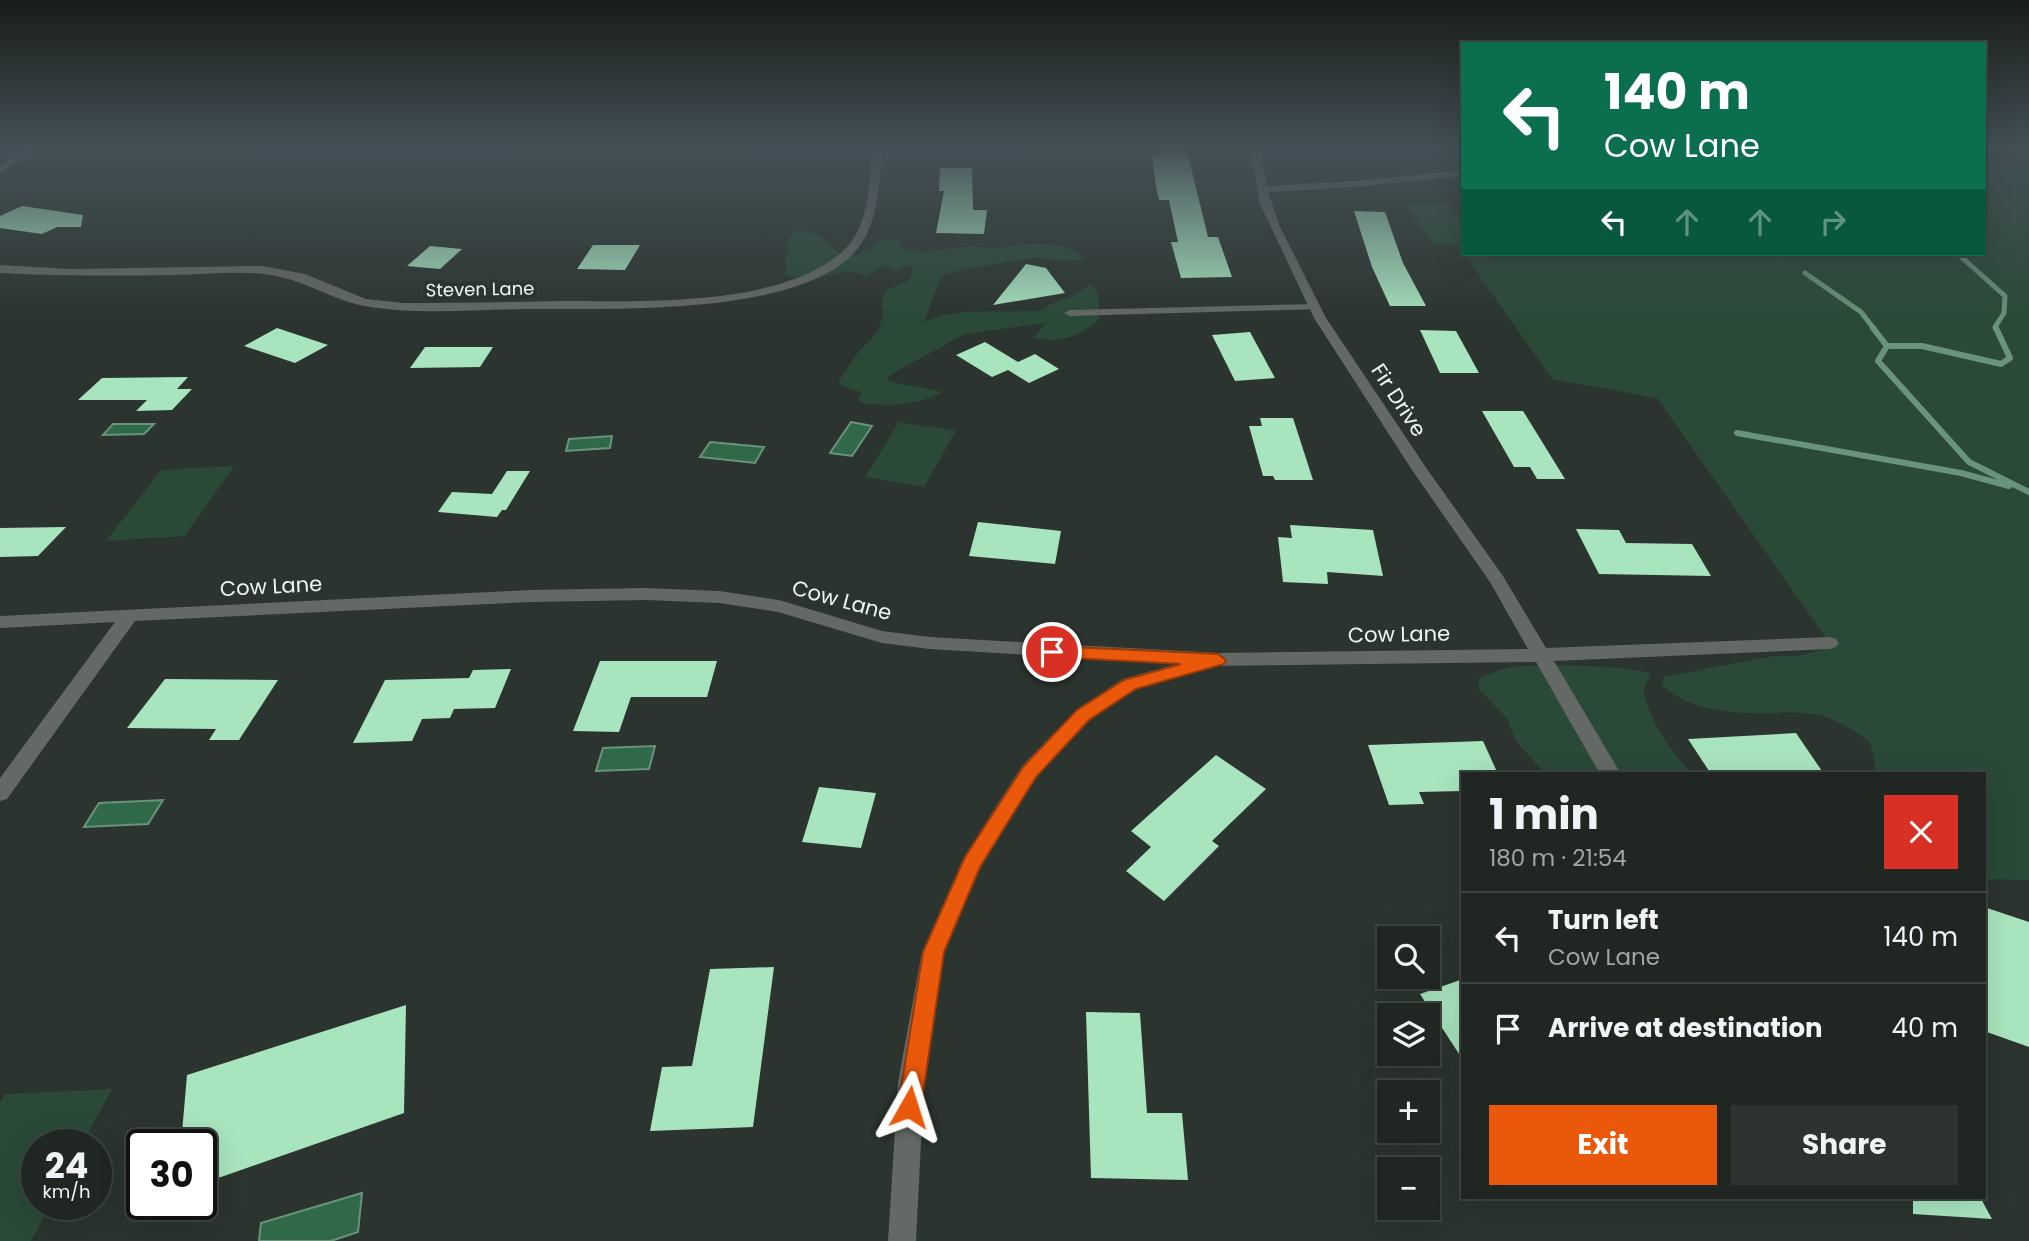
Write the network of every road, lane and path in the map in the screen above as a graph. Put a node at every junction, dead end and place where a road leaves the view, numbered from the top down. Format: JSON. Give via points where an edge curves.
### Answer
{"nodes":[{"id":1,"x":869,"y":209,"type":"edge"},
{"id":2,"x":1269,"y":209,"type":"edge"},
{"id":3,"x":0,"y":269,"type":"edge"},
{"id":4,"x":1315,"y":307,"type":"junction"},
{"id":5,"x":1070,"y":313,"type":"dead end"},
{"id":6,"x":130,"y":615,"type":"junction"},
{"id":7,"x":0,"y":622,"type":"edge"},
{"id":8,"x":1829,"y":643,"type":"dead end"},
{"id":9,"x":1542,"y":654,"type":"junction"},
{"id":10,"x":1218,"y":660,"type":"junction"},
{"id":11,"x":1610,"y":772,"type":"edge"},
{"id":12,"x":0,"y":793,"type":"edge"},
{"id":13,"x":902,"y":1241,"type":"edge"}],
"edges":[{"from":1,"to":3,"type":"street","name":"Steven Lane","via":[[854,247],[836,261],[797,281],[710,302],[404,307],[364,302],[301,277],[263,270],[69,273]]},
{"from":2,"to":4,"type":"street","name":"Fir Drive"},
{"from":4,"to":5,"type":"lane"},
{"from":4,"to":9,"type":"street","name":"Fir Drive"},
{"from":6,"to":7,"type":"street","name":"Cow Lane"},
{"from":6,"to":10,"type":"street","name":"Cow Lane","via":[[646,594],[719,597],[779,606],[882,637]]},
{"from":6,"to":12,"type":"street"},
{"from":8,"to":9,"type":"street","name":"Cow Lane"},
{"from":9,"to":10,"type":"street","name":"Cow Lane"},
{"from":9,"to":11,"type":"street"},
{"from":10,"to":13,"type":"street","via":[[1130,684],[1083,715],[1029,772],[972,863],[933,952],[911,1082]]}]}
